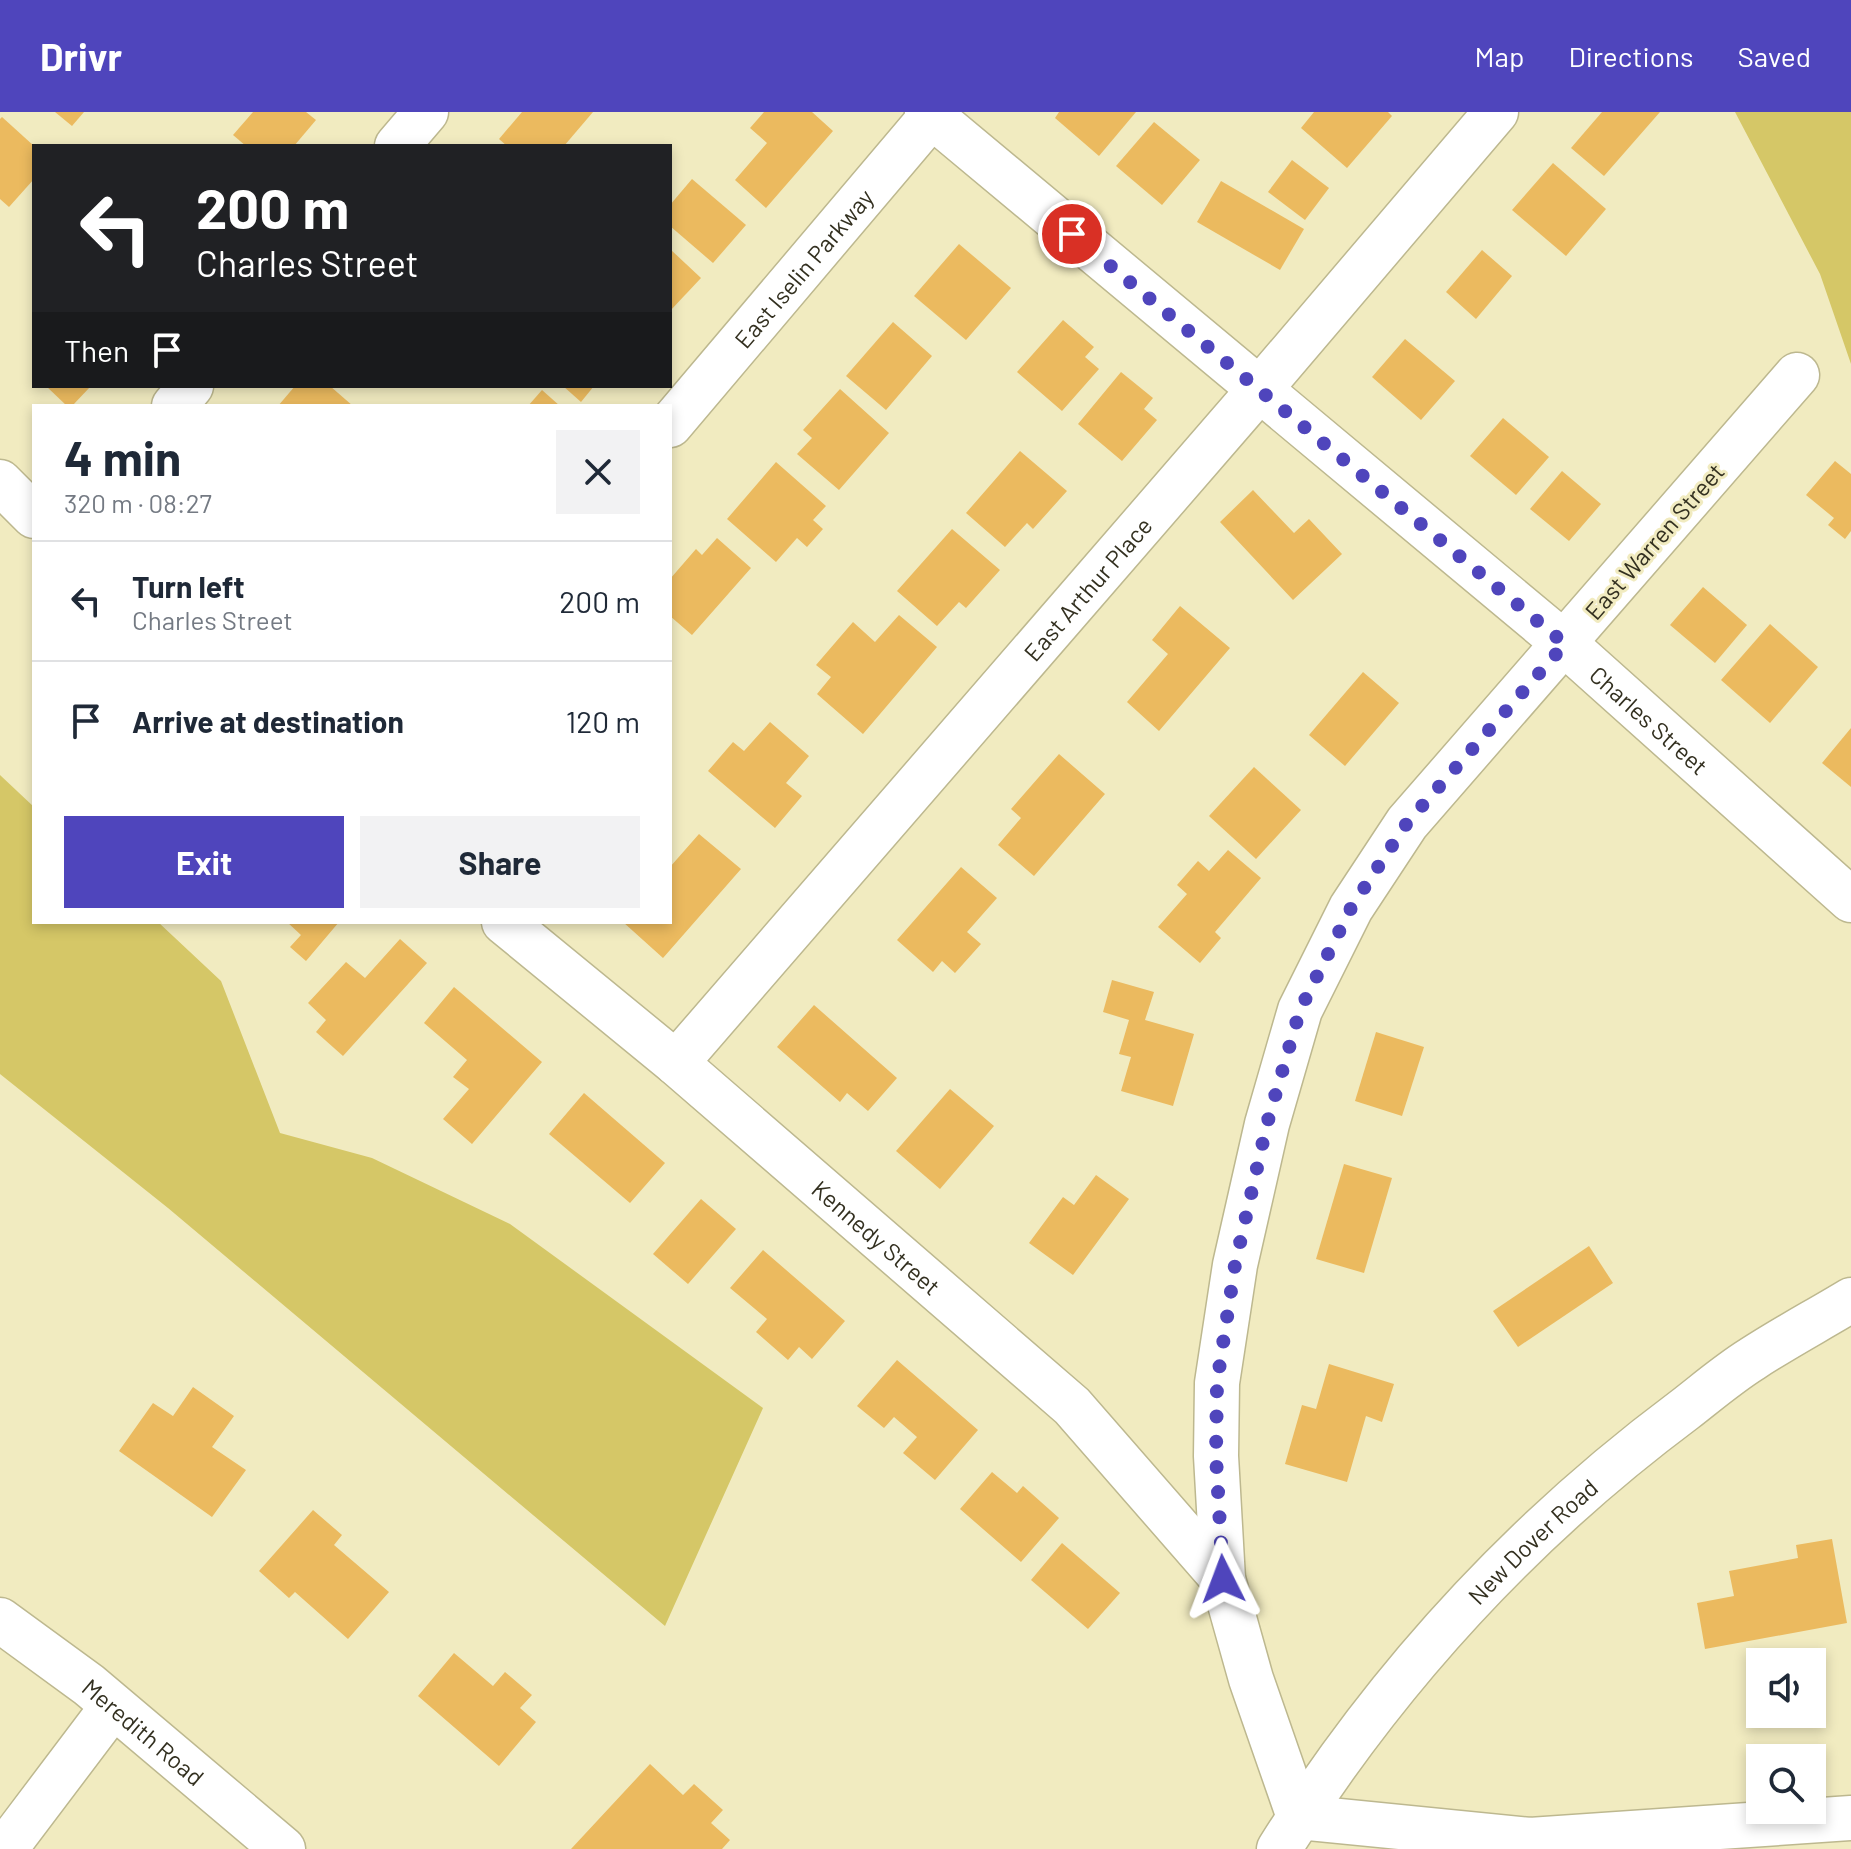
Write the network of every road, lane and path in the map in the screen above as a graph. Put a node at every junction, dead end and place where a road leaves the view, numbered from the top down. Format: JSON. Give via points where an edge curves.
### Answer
{"nodes":[{"id":1,"x":426,"y":112,"type":"edge"},
{"id":2,"x":1496,"y":112,"type":"edge"},
{"id":3,"x":931,"y":113,"type":"edge"},
{"id":4,"x":399,"y":144,"type":"edge"},
{"id":5,"x":1797,"y":375,"type":"dead end"},
{"id":6,"x":189,"y":388,"type":"edge"},
{"id":7,"x":1259,"y":390,"type":"junction"},
{"id":8,"x":176,"y":404,"type":"edge"},
{"id":9,"x":672,"y":423,"type":"edge"},
{"id":10,"x":0,"y":482,"type":"edge"},
{"id":11,"x":32,"y":514,"type":"edge"},
{"id":12,"x":1565,"y":644,"type":"junction"},
{"id":13,"x":1851,"y":900,"type":"edge"},
{"id":14,"x":506,"y":924,"type":"edge"},
{"id":15,"x":676,"y":1063,"type":"junction"},
{"id":16,"x":1851,"y":1300,"type":"edge"},
{"id":17,"x":1223,"y":1579,"type":"junction"},
{"id":18,"x":0,"y":1620,"type":"edge"},
{"id":19,"x":113,"y":1706,"type":"junction"},
{"id":20,"x":1851,"y":1818,"type":"edge"},
{"id":21,"x":1289,"y":1833,"type":"edge"},
{"id":22,"x":5,"y":1849,"type":"edge"},
{"id":23,"x":283,"y":1849,"type":"edge"}],
"edges":[{"from":1,"to":4,"type":"street"},
{"from":2,"to":7,"type":"street","name":"East Arthur Place"},
{"from":3,"to":7,"type":"street","name":"Charles Street"},
{"from":3,"to":9,"type":"street","name":"East Iselin Parkway"},
{"from":5,"to":12,"type":"street","name":"East Warren Street"},
{"from":6,"to":8,"type":"street"},
{"from":7,"to":12,"type":"street","name":"Charles Street"},
{"from":7,"to":15,"type":"street","name":"East Arthur Place"},
{"from":10,"to":11,"type":"street"},
{"from":12,"to":13,"type":"street","name":"Charles Street"},
{"from":12,"to":17,"type":"street","name":"East Warren Street","via":[[1407,823],[1351,908],[1300,1010],[1267,1124],[1217,1383]]},
{"from":14,"to":15,"type":"street","name":"Kennedy Street"},
{"from":15,"to":17,"type":"street","name":"Kennedy Street","via":[[1072,1406]]},
{"from":16,"to":21,"type":"street","name":"New Dover Road","via":[[1751,1359],[1635,1446],[1529,1538],[1451,1620],[1355,1739]]},
{"from":17,"to":21,"type":"street","name":"East Warren Street"},
{"from":18,"to":19,"type":"street","name":"Meredith Road"},
{"from":19,"to":22,"type":"street"},
{"from":19,"to":23,"type":"street","name":"Meredith Road"},
{"from":20,"to":21,"type":"street","via":[[1530,1840]]}]}
